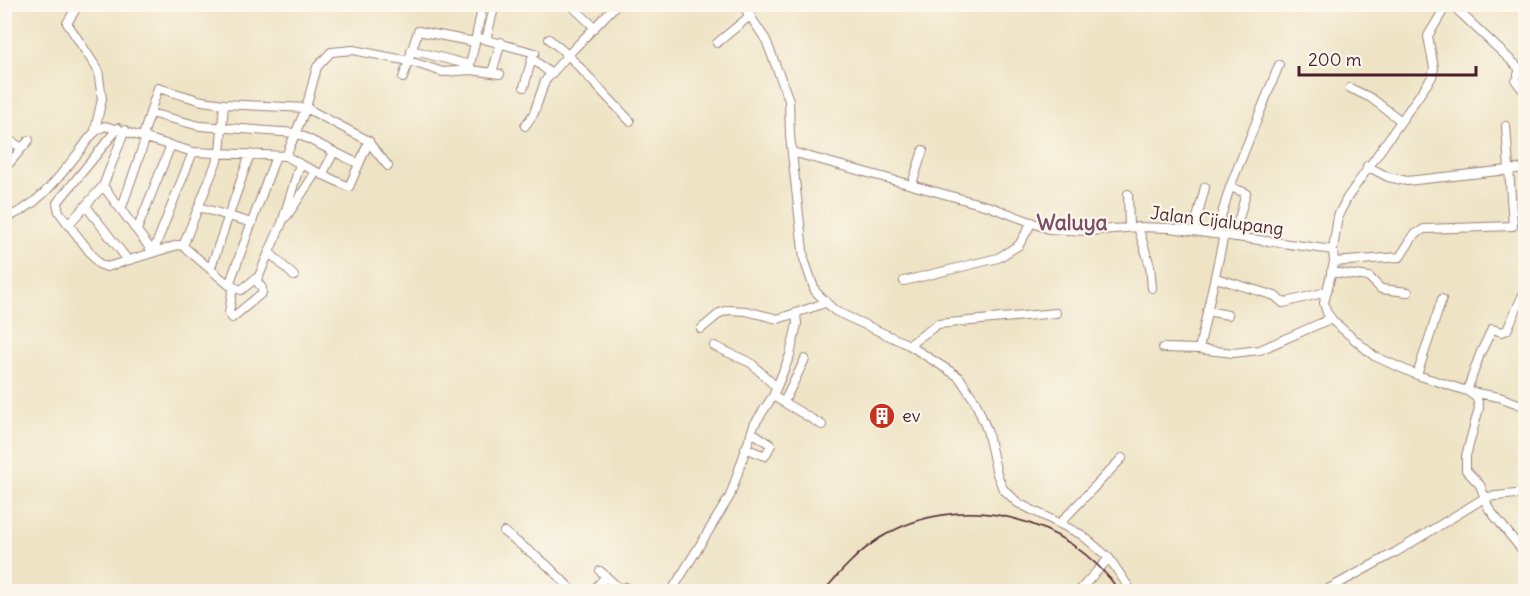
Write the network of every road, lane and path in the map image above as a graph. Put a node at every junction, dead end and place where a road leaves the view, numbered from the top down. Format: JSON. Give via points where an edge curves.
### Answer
{"nodes":[{"id":1,"x":79,"y":4,"type":"edge"},
{"id":2,"x":483,"y":4,"type":"edge"},
{"id":3,"x":495,"y":4,"type":"edge"},
{"id":4,"x":570,"y":4,"type":"edge"},
{"id":5,"x":617,"y":4,"type":"edge"},
{"id":6,"x":742,"y":4,"type":"edge"},
{"id":7,"x":1449,"y":4,"type":"edge"},
{"id":8,"x":751,"y":15,"type":"junction"},
{"id":9,"x":593,"y":26,"type":"junction"},
{"id":10,"x":476,"y":39,"type":"junction"},
{"id":11,"x":549,"y":39,"type":"dead end"},
{"id":12,"x":486,"y":40,"type":"junction"},
{"id":13,"x":501,"y":42,"type":"junction"},
{"id":14,"x":717,"y":43,"type":"dead end"},
{"id":15,"x":411,"y":50,"type":"junction"},
{"id":16,"x":535,"y":53,"type":"dead end"},
{"id":17,"x":568,"y":55,"type":"junction"},
{"id":18,"x":409,"y":61,"type":"junction"},
{"id":19,"x":1279,"y":65,"type":"dead end"},
{"id":20,"x":470,"y":67,"type":"junction"},
{"id":21,"x":551,"y":74,"type":"junction"},
{"id":22,"x":403,"y":78,"type":"dead end"},
{"id":23,"x":524,"y":87,"type":"dead end"},
{"id":24,"x":1350,"y":88,"type":"dead end"},
{"id":25,"x":1526,"y":94,"type":"edge"},
{"id":26,"x":224,"y":104,"type":"junction"},
{"id":27,"x":306,"y":108,"type":"junction"},
{"id":28,"x":150,"y":113,"type":"junction"},
{"id":29,"x":1400,"y":120,"type":"junction"},
{"id":30,"x":630,"y":121,"type":"dead end"},
{"id":31,"x":525,"y":126,"type":"dead end"},
{"id":32,"x":1506,"y":126,"type":"dead end"},
{"id":33,"x":222,"y":128,"type":"junction"},
{"id":34,"x":121,"y":129,"type":"junction"},
{"id":35,"x":95,"y":130,"type":"junction"},
{"id":36,"x":296,"y":133,"type":"junction"},
{"id":37,"x":144,"y":137,"type":"junction"},
{"id":38,"x":7,"y":139,"type":"edge"},
{"id":39,"x":28,"y":140,"type":"dead end"},
{"id":40,"x":370,"y":144,"type":"junction"},
{"id":41,"x":171,"y":145,"type":"junction"},
{"id":42,"x":22,"y":148,"type":"junction"},
{"id":43,"x":923,"y":150,"type":"dead end"},
{"id":44,"x":193,"y":152,"type":"junction"},
{"id":45,"x":334,"y":152,"type":"junction"},
{"id":46,"x":792,"y":152,"type":"junction"},
{"id":47,"x":220,"y":153,"type":"junction"},
{"id":48,"x":250,"y":154,"type":"junction"},
{"id":49,"x":276,"y":156,"type":"junction"},
{"id":50,"x":286,"y":156,"type":"junction"},
{"id":51,"x":4,"y":158,"type":"edge"},
{"id":52,"x":300,"y":164,"type":"junction"},
{"id":53,"x":359,"y":164,"type":"junction"},
{"id":54,"x":388,"y":165,"type":"dead end"},
{"id":55,"x":1367,"y":166,"type":"junction"},
{"id":56,"x":6,"y":167,"type":"edge"},
{"id":57,"x":1510,"y":168,"type":"junction"},
{"id":58,"x":1526,"y":168,"type":"edge"},
{"id":59,"x":319,"y":173,"type":"junction"},
{"id":60,"x":912,"y":184,"type":"junction"},
{"id":61,"x":103,"y":186,"type":"junction"},
{"id":62,"x":1205,"y":187,"type":"dead end"},
{"id":63,"x":1230,"y":187,"type":"junction"},
{"id":64,"x":1128,"y":194,"type":"dead end"},
{"id":65,"x":86,"y":206,"type":"junction"},
{"id":66,"x":198,"y":207,"type":"junction"},
{"id":67,"x":121,"y":210,"type":"junction"},
{"id":68,"x":229,"y":216,"type":"junction"},
{"id":69,"x":4,"y":218,"type":"edge"},
{"id":70,"x":1032,"y":222,"type":"junction"},
{"id":71,"x":70,"y":223,"type":"junction"},
{"id":72,"x":252,"y":223,"type":"junction"},
{"id":73,"x":282,"y":224,"type":"junction"},
{"id":74,"x":1133,"y":227,"type":"junction"},
{"id":75,"x":137,"y":230,"type":"junction"},
{"id":76,"x":1194,"y":230,"type":"junction"},
{"id":77,"x":1220,"y":234,"type":"junction"},
{"id":78,"x":1234,"y":237,"type":"junction"},
{"id":79,"x":183,"y":246,"type":"junction"},
{"id":80,"x":1333,"y":250,"type":"junction"},
{"id":81,"x":153,"y":252,"type":"junction"},
{"id":82,"x":269,"y":252,"type":"junction"},
{"id":83,"x":127,"y":259,"type":"junction"},
{"id":84,"x":1334,"y":262,"type":"junction"},
{"id":85,"x":211,"y":267,"type":"junction"},
{"id":86,"x":1331,"y":272,"type":"junction"},
{"id":87,"x":294,"y":276,"type":"dead end"},
{"id":88,"x":1216,"y":278,"type":"junction"},
{"id":89,"x":256,"y":280,"type":"junction"},
{"id":90,"x":904,"y":281,"type":"dead end"},
{"id":91,"x":231,"y":286,"type":"junction"},
{"id":92,"x":1152,"y":288,"type":"dead end"},
{"id":93,"x":1526,"y":288,"type":"edge"},
{"id":94,"x":1326,"y":292,"type":"junction"},
{"id":95,"x":1408,"y":292,"type":"dead end"},
{"id":96,"x":1442,"y":298,"type":"dead end"},
{"id":97,"x":825,"y":303,"type":"junction"},
{"id":98,"x":1207,"y":311,"type":"junction"},
{"id":99,"x":796,"y":313,"type":"junction"},
{"id":100,"x":1056,"y":313,"type":"dead end"},
{"id":101,"x":1228,"y":315,"type":"dead end"},
{"id":102,"x":1330,"y":318,"type":"junction"},
{"id":103,"x":701,"y":329,"type":"dead end"},
{"id":104,"x":909,"y":345,"type":"junction"},
{"id":105,"x":714,"y":346,"type":"dead end"},
{"id":106,"x":1163,"y":348,"type":"dead end"},
{"id":107,"x":1199,"y":349,"type":"junction"},
{"id":108,"x":805,"y":359,"type":"dead end"},
{"id":109,"x":1417,"y":375,"type":"junction"},
{"id":110,"x":776,"y":387,"type":"junction"},
{"id":111,"x":1468,"y":392,"type":"junction"},
{"id":112,"x":773,"y":396,"type":"junction"},
{"id":113,"x":784,"y":402,"type":"junction"},
{"id":114,"x":1524,"y":406,"type":"edge"},
{"id":115,"x":822,"y":425,"type":"dead end"},
{"id":116,"x":752,"y":432,"type":"junction"},
{"id":117,"x":745,"y":448,"type":"junction"},
{"id":118,"x":1122,"y":458,"type":"dead end"},
{"id":119,"x":1526,"y":493,"type":"edge"},
{"id":120,"x":1486,"y":497,"type":"junction"},
{"id":121,"x":1060,"y":522,"type":"junction"},
{"id":122,"x":504,"y":531,"type":"dead end"},
{"id":123,"x":1526,"y":555,"type":"edge"},
{"id":124,"x":1109,"y":558,"type":"junction"},
{"id":125,"x":574,"y":591,"type":"edge"},
{"id":126,"x":592,"y":591,"type":"edge"},
{"id":127,"x":621,"y":591,"type":"edge"},
{"id":128,"x":634,"y":591,"type":"edge"},
{"id":129,"x":671,"y":591,"type":"edge"},
{"id":130,"x":1078,"y":591,"type":"edge"},
{"id":131,"x":1131,"y":591,"type":"edge"},
{"id":132,"x":1323,"y":591,"type":"edge"}],
"edges":[{"from":1,"to":35,"type":"street","via":[[67,23],[98,70],[102,99]]},
{"from":2,"to":10,"type":"street"},
{"from":3,"to":12,"type":"street"},
{"from":4,"to":9,"type":"street"},
{"from":5,"to":9,"type":"street"},
{"from":6,"to":8,"type":"street"},
{"from":7,"to":25,"type":"street","via":[[1520,69],[1517,78]]},
{"from":7,"to":29,"type":"street","via":[[1428,36],[1432,77]]},
{"from":8,"to":14,"type":"street"},
{"from":8,"to":46,"type":"street","via":[[787,92]]},
{"from":9,"to":17,"type":"street"},
{"from":10,"to":12,"type":"street"},
{"from":10,"to":15,"type":"street","via":[[422,30],[415,34]]},
{"from":10,"to":20,"type":"street"},
{"from":11,"to":17,"type":"street"},
{"from":12,"to":13,"type":"street"},
{"from":13,"to":16,"type":"street"},
{"from":13,"to":20,"type":"street","via":[[496,74]]},
{"from":15,"to":18,"type":"street"},
{"from":15,"to":20,"type":"street"},
{"from":17,"to":21,"type":"street"},
{"from":17,"to":30,"type":"street"},
{"from":18,"to":20,"type":"street","via":[[443,72]]},
{"from":18,"to":22,"type":"street"},
{"from":18,"to":27,"type":"street","via":[[352,51],[331,52],[317,67]]},
{"from":19,"to":63,"type":"street"},
{"from":21,"to":23,"type":"street","via":[[532,58]]},
{"from":21,"to":31,"type":"street"},
{"from":24,"to":29,"type":"street"},
{"from":26,"to":27,"type":"street"},
{"from":26,"to":28,"type":"street","via":[[158,88]]},
{"from":26,"to":33,"type":"street"},
{"from":27,"to":36,"type":"street"},
{"from":27,"to":40,"type":"street","via":[[366,138]]},
{"from":28,"to":33,"type":"street"},
{"from":28,"to":37,"type":"street"},
{"from":29,"to":55,"type":"street"},
{"from":32,"to":57,"type":"street"},
{"from":33,"to":36,"type":"street"},
{"from":33,"to":47,"type":"street"},
{"from":34,"to":35,"type":"street","via":[[105,126]]},
{"from":34,"to":37,"type":"street"},
{"from":34,"to":61,"type":"street"},
{"from":34,"to":71,"type":"street","via":[[59,198],[59,212]]},
{"from":35,"to":69,"type":"street","via":[[39,196],[20,212]]},
{"from":36,"to":45,"type":"street"},
{"from":36,"to":50,"type":"street"},
{"from":37,"to":41,"type":"street"},
{"from":37,"to":67,"type":"street"},
{"from":38,"to":42,"type":"street"},
{"from":38,"to":51,"type":"street"},
{"from":39,"to":42,"type":"street"},
{"from":40,"to":53,"type":"street"},
{"from":40,"to":54,"type":"street"},
{"from":41,"to":44,"type":"street"},
{"from":41,"to":75,"type":"street"},
{"from":42,"to":56,"type":"street"},
{"from":43,"to":60,"type":"street"},
{"from":44,"to":47,"type":"street"},
{"from":44,"to":81,"type":"street"},
{"from":45,"to":53,"type":"street"},
{"from":45,"to":59,"type":"street"},
{"from":46,"to":60,"type":"street","name":"Jalan Cijalupang"},
{"from":46,"to":97,"type":"street","via":[[804,259],[812,284]]},
{"from":47,"to":48,"type":"street"},
{"from":47,"to":66,"type":"street"},
{"from":48,"to":49,"type":"street"},
{"from":48,"to":68,"type":"street"},
{"from":49,"to":50,"type":"street"},
{"from":49,"to":72,"type":"street"},
{"from":50,"to":52,"type":"street"},
{"from":52,"to":59,"type":"street"},
{"from":52,"to":73,"type":"street"},
{"from":53,"to":59,"type":"street","via":[[350,187]]},
{"from":55,"to":57,"type":"street","via":[[1407,181]]},
{"from":55,"to":80,"type":"street","via":[[1342,206]]},
{"from":57,"to":58,"type":"street"},
{"from":57,"to":84,"type":"street","via":[[1513,226],[1424,229],[1414,235],[1400,257]]},
{"from":59,"to":73,"type":"street"},
{"from":60,"to":70,"type":"street","name":"Jalan Cijalupang"},
{"from":61,"to":65,"type":"street"},
{"from":61,"to":67,"type":"street"},
{"from":62,"to":76,"type":"street"},
{"from":63,"to":77,"type":"street"},
{"from":63,"to":78,"type":"street","via":[[1246,193]]},
{"from":64,"to":74,"type":"street"},
{"from":65,"to":71,"type":"street"},
{"from":65,"to":83,"type":"street"},
{"from":66,"to":68,"type":"street"},
{"from":66,"to":79,"type":"street"},
{"from":67,"to":75,"type":"street"},
{"from":68,"to":72,"type":"street"},
{"from":68,"to":85,"type":"street"},
{"from":70,"to":74,"type":"street","name":"Jalan Cijalupang","via":[[1049,229],[1073,231]]},
{"from":70,"to":90,"type":"street","via":[[1019,245],[998,258]]},
{"from":71,"to":83,"type":"street","via":[[102,266]]},
{"from":72,"to":91,"type":"street"},
{"from":73,"to":82,"type":"street"},
{"from":74,"to":76,"type":"street","name":"Jalan Cijalupang"},
{"from":74,"to":92,"type":"street","via":[[1150,266]]},
{"from":75,"to":81,"type":"street"},
{"from":76,"to":77,"type":"street","name":"Jalan Cijalupang"},
{"from":77,"to":78,"type":"street","name":"Jalan Cijalupang"},
{"from":77,"to":88,"type":"street"},
{"from":78,"to":80,"type":"street","name":"Jalan Cijalupang"},
{"from":79,"to":81,"type":"street"},
{"from":79,"to":85,"type":"street"},
{"from":80,"to":84,"type":"street"},
{"from":81,"to":83,"type":"street"},
{"from":82,"to":87,"type":"street"},
{"from":82,"to":89,"type":"street"},
{"from":84,"to":86,"type":"street"},
{"from":85,"to":91,"type":"street"},
{"from":86,"to":94,"type":"street"},
{"from":86,"to":95,"type":"street","via":[[1369,277],[1381,289]]},
{"from":88,"to":94,"type":"street","via":[[1275,296],[1283,303]]},
{"from":88,"to":98,"type":"street"},
{"from":89,"to":91,"type":"street","via":[[242,290]]},
{"from":89,"to":91,"type":"street","via":[[262,293],[232,318]]},
{"from":93,"to":111,"type":"street","via":[[1507,330],[1492,329]]},
{"from":94,"to":102,"type":"street","via":[[1325,308]]},
{"from":96,"to":109,"type":"street"},
{"from":97,"to":99,"type":"street"},
{"from":97,"to":104,"type":"street"},
{"from":98,"to":101,"type":"street"},
{"from":98,"to":107,"type":"street"},
{"from":99,"to":103,"type":"street","via":[[775,320],[729,310]]},
{"from":99,"to":110,"type":"street","via":[[790,355]]},
{"from":100,"to":104,"type":"street","via":[[938,324]]},
{"from":102,"to":107,"type":"street","via":[[1260,350],[1233,353]]},
{"from":102,"to":109,"type":"street","via":[[1365,350]]},
{"from":104,"to":121,"type":"street","via":[[952,372],[971,393],[987,430],[1003,489],[1018,503]]},
{"from":105,"to":110,"type":"street","via":[[751,363]]},
{"from":106,"to":107,"type":"street"},
{"from":108,"to":113,"type":"street"},
{"from":109,"to":111,"type":"street"},
{"from":110,"to":112,"type":"street"},
{"from":111,"to":114,"type":"street"},
{"from":111,"to":120,"type":"street","via":[[1477,398],[1479,408],[1465,465]]},
{"from":112,"to":113,"type":"street"},
{"from":112,"to":116,"type":"street"},
{"from":113,"to":115,"type":"street"},
{"from":116,"to":117,"type":"street"},
{"from":116,"to":117,"type":"street","via":[[771,445],[765,456]]},
{"from":117,"to":129,"type":"street","via":[[730,496]]},
{"from":118,"to":121,"type":"street"},
{"from":119,"to":120,"type":"street"},
{"from":120,"to":123,"type":"street","via":[[1495,516]]},
{"from":120,"to":132,"type":"street"},
{"from":121,"to":124,"type":"street","via":[[1097,542]]},
{"from":122,"to":125,"type":"street"},
{"from":124,"to":130,"type":"street"},
{"from":124,"to":131,"type":"street"},
{"from":126,"to":127,"type":"street","via":[[603,574]]},
{"from":127,"to":128,"type":"street","via":[[629,587]]}]}
